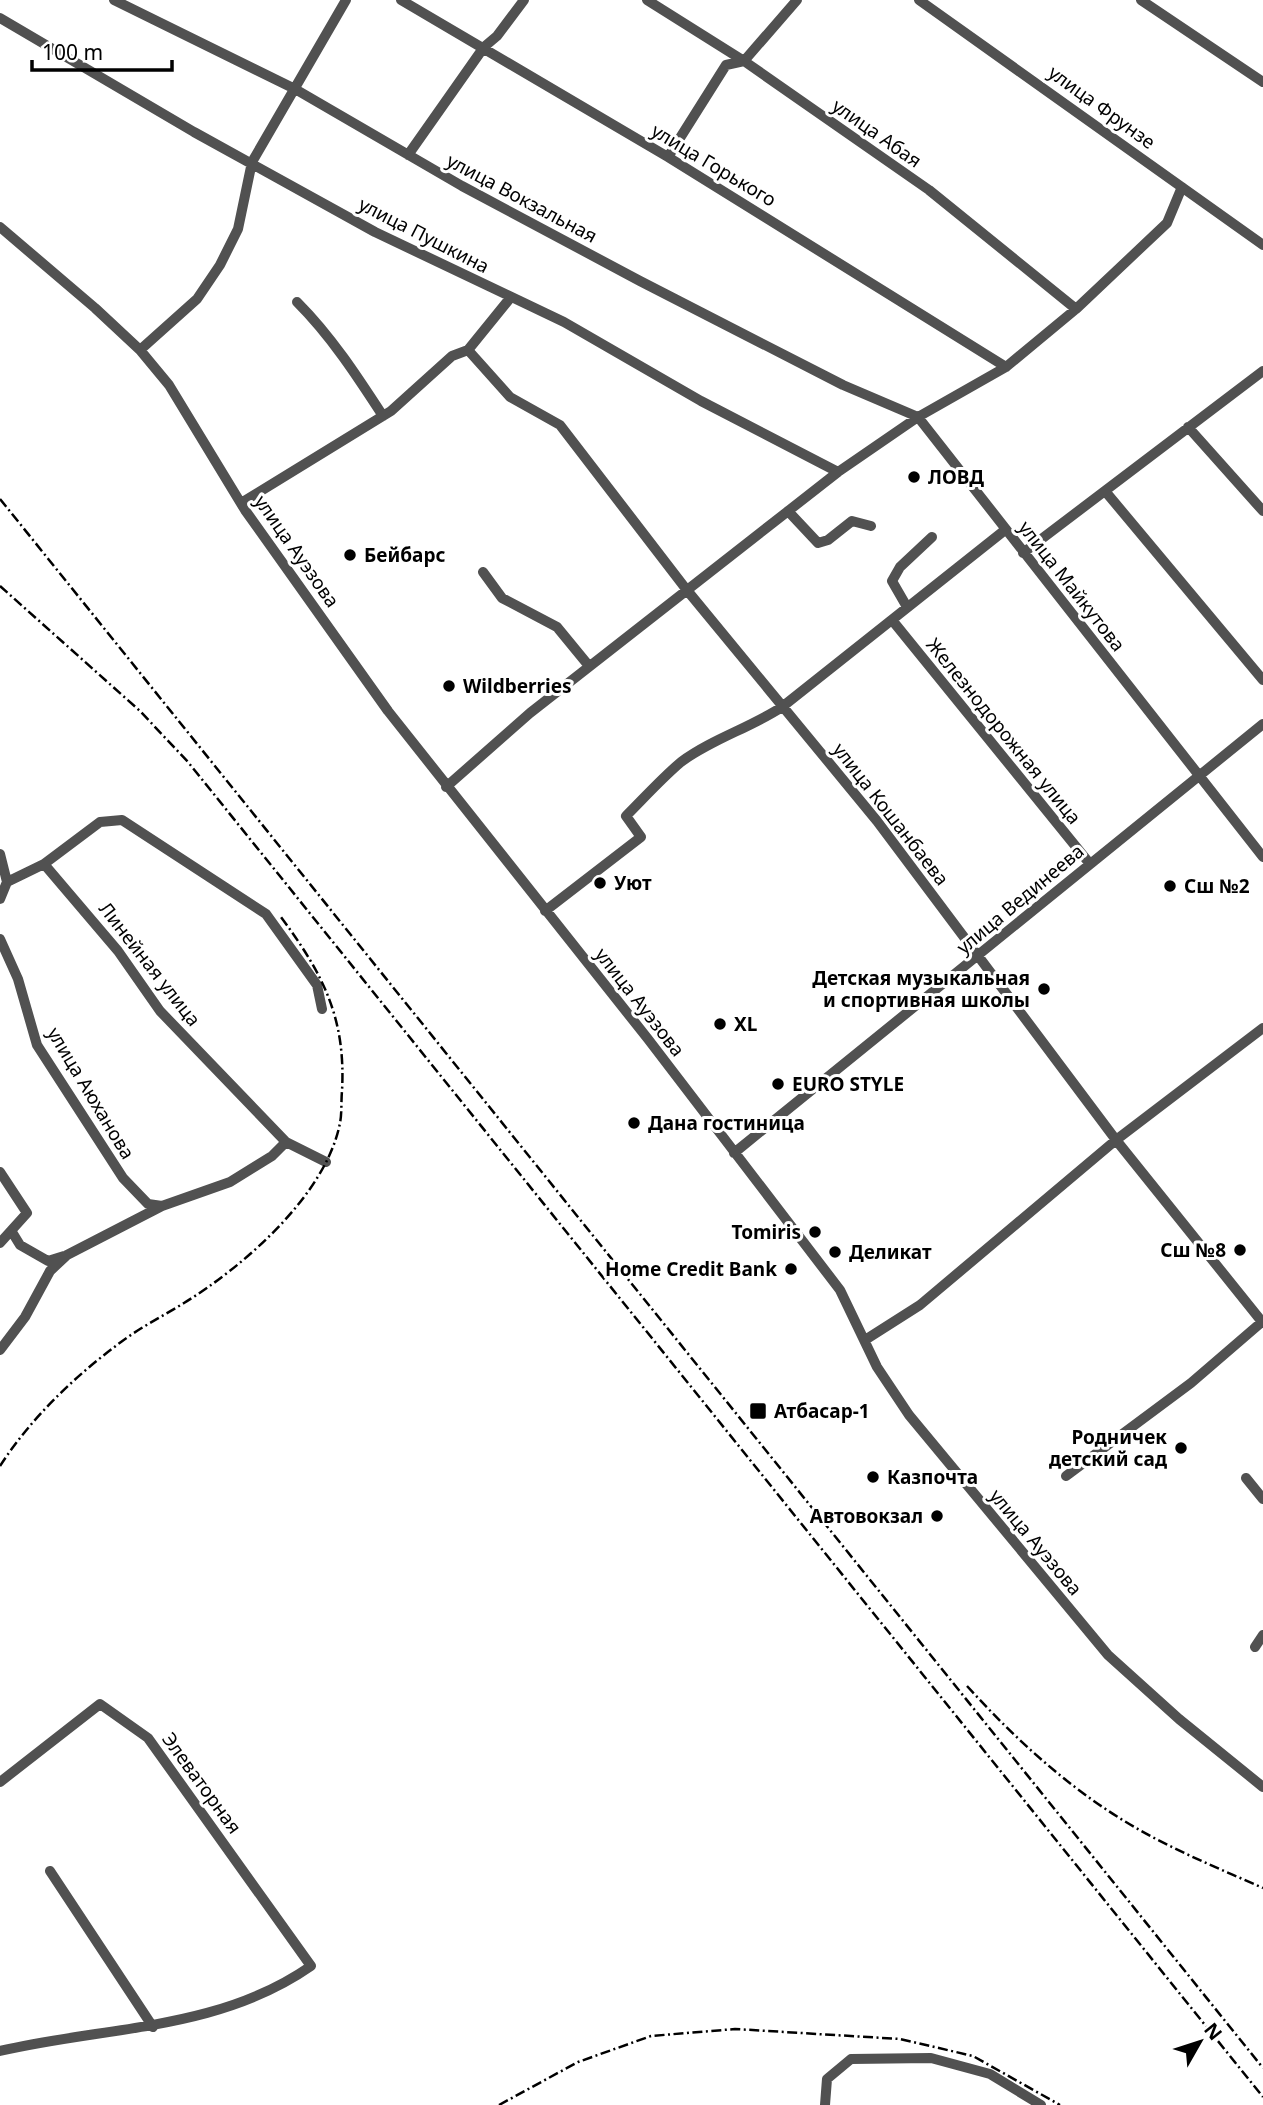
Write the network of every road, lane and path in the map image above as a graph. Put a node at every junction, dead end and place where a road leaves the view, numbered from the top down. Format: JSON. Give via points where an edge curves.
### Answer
{"nodes":[{"id":1,"x":114,"y":0,"type":"edge"},
{"id":2,"x":346,"y":0,"type":"edge"},
{"id":3,"x":401,"y":0,"type":"edge"},
{"id":4,"x":524,"y":0,"type":"edge"},
{"id":5,"x":647,"y":0,"type":"edge"},
{"id":6,"x":797,"y":0,"type":"edge"},
{"id":7,"x":919,"y":0,"type":"edge"},
{"id":8,"x":1141,"y":0,"type":"edge"},
{"id":9,"x":0,"y":18,"type":"edge"},
{"id":10,"x":484,"y":47,"type":"junction"},
{"id":11,"x":744,"y":61,"type":"junction"},
{"id":12,"x":1263,"y":82,"type":"edge"},
{"id":13,"x":295,"y":89,"type":"junction"},
{"id":14,"x":408,"y":155,"type":"junction"},
{"id":15,"x":668,"y":157,"type":"junction"},
{"id":16,"x":252,"y":162,"type":"junction"},
{"id":17,"x":1182,"y":187,"type":"junction"},
{"id":18,"x":0,"y":227,"type":"edge"},
{"id":19,"x":1263,"y":245,"type":"edge"},
{"id":20,"x":511,"y":297,"type":"junction"},
{"id":21,"x":296,"y":302,"type":"dead end"},
{"id":22,"x":1076,"y":309,"type":"junction"},
{"id":23,"x":139,"y":350,"type":"junction"},
{"id":24,"x":468,"y":350,"type":"junction"},
{"id":25,"x":1006,"y":366,"type":"junction"},
{"id":26,"x":1263,"y":371,"type":"edge"},
{"id":27,"x":383,"y":416,"type":"junction"},
{"id":28,"x":918,"y":417,"type":"junction"},
{"id":29,"x":1188,"y":427,"type":"junction"},
{"id":30,"x":838,"y":472,"type":"junction"},
{"id":31,"x":1105,"y":491,"type":"junction"},
{"id":32,"x":242,"y":503,"type":"junction"},
{"id":33,"x":788,"y":511,"type":"junction"},
{"id":34,"x":1263,"y":511,"type":"edge"},
{"id":35,"x":871,"y":527,"type":"dead end"},
{"id":36,"x":1005,"y":530,"type":"junction"},
{"id":37,"x":932,"y":537,"type":"dead end"},
{"id":38,"x":1023,"y":553,"type":"junction"},
{"id":39,"x":483,"y":572,"type":"dead end"},
{"id":40,"x":686,"y":589,"type":"junction"},
{"id":41,"x":907,"y":607,"type":"junction"},
{"id":42,"x":892,"y":620,"type":"junction"},
{"id":43,"x":589,"y":666,"type":"junction"},
{"id":44,"x":1263,"y":680,"type":"edge"},
{"id":45,"x":782,"y":707,"type":"junction"},
{"id":46,"x":1263,"y":724,"type":"edge"},
{"id":47,"x":1197,"y":777,"type":"junction"},
{"id":48,"x":446,"y":787,"type":"junction"},
{"id":49,"x":0,"y":854,"type":"edge"},
{"id":50,"x":1263,"y":857,"type":"edge"},
{"id":51,"x":44,"y":864,"type":"junction"},
{"id":52,"x":1090,"y":864,"type":"junction"},
{"id":53,"x":7,"y":882,"type":"junction"},
{"id":54,"x":0,"y":899,"type":"edge"},
{"id":55,"x":545,"y":911,"type":"junction"},
{"id":56,"x":0,"y":939,"type":"edge"},
{"id":57,"x":978,"y":957,"type":"junction"},
{"id":58,"x":322,"y":1009,"type":"dead end"},
{"id":59,"x":1263,"y":1028,"type":"edge"},
{"id":60,"x":1116,"y":1140,"type":"junction"},
{"id":61,"x":286,"y":1142,"type":"junction"},
{"id":62,"x":734,"y":1153,"type":"junction"},
{"id":63,"x":326,"y":1162,"type":"dead end"},
{"id":64,"x":0,"y":1172,"type":"edge"},
{"id":65,"x":162,"y":1206,"type":"junction"},
{"id":66,"x":12,"y":1232,"type":"junction"},
{"id":67,"x":0,"y":1243,"type":"edge"},
{"id":68,"x":67,"y":1255,"type":"junction"},
{"id":69,"x":1263,"y":1322,"type":"edge"},
{"id":70,"x":865,"y":1340,"type":"junction"},
{"id":71,"x":0,"y":1350,"type":"edge"},
{"id":72,"x":1066,"y":1476,"type":"dead end"},
{"id":73,"x":1246,"y":1478,"type":"dead end"},
{"id":74,"x":1263,"y":1499,"type":"edge"},
{"id":75,"x":1263,"y":1635,"type":"edge"},
{"id":76,"x":1255,"y":1647,"type":"dead end"},
{"id":77,"x":0,"y":1782,"type":"edge"},
{"id":78,"x":1263,"y":1787,"type":"edge"},
{"id":79,"x":50,"y":1871,"type":"dead end"},
{"id":80,"x":153,"y":2027,"type":"junction"},
{"id":81,"x":0,"y":2050,"type":"edge"},
{"id":82,"x":825,"y":2105,"type":"edge"},
{"id":83,"x":1041,"y":2105,"type":"edge"}],
"edges":[{"from":1,"to":13,"type":"street","name":"улица Вокзальная"},
{"from":2,"to":13,"type":"street"},
{"from":3,"to":10,"type":"street","name":"улица Горького"},
{"from":4,"to":10,"type":"street"},
{"from":5,"to":11,"type":"street","name":"улица Абая"},
{"from":6,"to":11,"type":"street"},
{"from":7,"to":17,"type":"street","name":"улица Фрунзе"},
{"from":8,"to":12,"type":"street"},
{"from":9,"to":16,"type":"street","name":"улица Пушкина"},
{"from":10,"to":14,"type":"street"},
{"from":10,"to":15,"type":"street","name":"улица Горького"},
{"from":11,"to":15,"type":"street","via":[[726,65]]},
{"from":11,"to":22,"type":"street","name":"улица Абая","via":[[929,190]]},
{"from":13,"to":14,"type":"street","name":"улица Вокзальная"},
{"from":13,"to":16,"type":"street"},
{"from":14,"to":28,"type":"street","name":"улица Вокзальная","via":[[664,294]]},
{"from":15,"to":25,"type":"street","name":"улица Горького"},
{"from":16,"to":20,"type":"street","name":"улица Пушкина","via":[[374,232]]},
{"from":16,"to":23,"type":"street","via":[[238,229],[220,265],[197,299]]},
{"from":17,"to":19,"type":"street","name":"улица Фрунзе"},
{"from":17,"to":22,"type":"street","via":[[1167,223]]},
{"from":18,"to":23,"type":"street","name":"улица Ауэзова"},
{"from":20,"to":24,"type":"street"},
{"from":20,"to":30,"type":"street","name":"улица Пушкина"},
{"from":21,"to":27,"type":"street","via":[[350,365]]},
{"from":22,"to":25,"type":"street"},
{"from":23,"to":32,"type":"street","name":"улица Ауэзова","via":[[169,385]]},
{"from":24,"to":27,"type":"street","via":[[452,356]]},
{"from":24,"to":40,"type":"street","name":"улица Кошанбаева","via":[[510,397],[560,425]]},
{"from":25,"to":28,"type":"street"},
{"from":26,"to":29,"type":"street"},
{"from":27,"to":32,"type":"street"},
{"from":28,"to":30,"type":"street"},
{"from":28,"to":36,"type":"street","name":"улица Майкутова"},
{"from":29,"to":31,"type":"street"},
{"from":29,"to":34,"type":"street"},
{"from":30,"to":33,"type":"street"},
{"from":31,"to":38,"type":"street"},
{"from":31,"to":44,"type":"street"},
{"from":32,"to":48,"type":"street","name":"улица Ауэзова"},
{"from":33,"to":35,"type":"street","via":[[818,543],[852,521]]},
{"from":33,"to":40,"type":"street"},
{"from":36,"to":38,"type":"street","name":"улица Майкутова"},
{"from":36,"to":41,"type":"street"},
{"from":37,"to":41,"type":"street","via":[[892,581]]},
{"from":38,"to":47,"type":"street","name":"улица Майкутова"},
{"from":39,"to":43,"type":"street","via":[[502,598],[557,627]]},
{"from":40,"to":43,"type":"street"},
{"from":40,"to":45,"type":"street","name":"улица Кошанбаева"},
{"from":41,"to":42,"type":"street"},
{"from":42,"to":45,"type":"street"},
{"from":42,"to":52,"type":"street","name":"Железнодорожная улица"},
{"from":43,"to":48,"type":"street"},
{"from":45,"to":55,"type":"street","via":[[682,762],[626,816],[641,837]]},
{"from":45,"to":57,"type":"street","name":"улица Кошанбаева","via":[[877,821]]},
{"from":46,"to":47,"type":"street","name":"улица Вединеева"},
{"from":47,"to":50,"type":"street","name":"улица Майкутова"},
{"from":47,"to":52,"type":"street","name":"улица Вединеева"},
{"from":48,"to":55,"type":"street","name":"улица Ауэзова"},
{"from":49,"to":53,"type":"street"},
{"from":51,"to":53,"type":"street"},
{"from":51,"to":58,"type":"street","via":[[100,822],[122,820],[266,914],[317,985]]},
{"from":51,"to":61,"type":"street","name":"Линейная улица","via":[[118,951],[160,1011]]},
{"from":52,"to":57,"type":"street","name":"улица Вединеева"},
{"from":53,"to":54,"type":"street"},
{"from":55,"to":62,"type":"street","name":"улица Ауэзова"},
{"from":56,"to":65,"type":"street","name":"улица Аюханова","via":[[18,979],[37,1045],[123,1178],[148,1204]]},
{"from":57,"to":60,"type":"street","name":"улица Кошанбаева"},
{"from":57,"to":62,"type":"street","name":"улица Вединеева"},
{"from":59,"to":60,"type":"street"},
{"from":60,"to":69,"type":"street","name":"улица Кошанбаева"},
{"from":60,"to":70,"type":"street","via":[[919,1305]]},
{"from":61,"to":63,"type":"street","name":"Линейная улица"},
{"from":61,"to":65,"type":"street","via":[[230,1182]]},
{"from":62,"to":70,"type":"street","name":"улица Ауэзова","via":[[840,1290]]},
{"from":64,"to":66,"type":"street","via":[[27,1213]]},
{"from":65,"to":68,"type":"street"},
{"from":66,"to":67,"type":"street"},
{"from":66,"to":68,"type":"street","via":[[20,1245],[48,1261]]},
{"from":68,"to":71,"type":"street","via":[[50,1271]]},
{"from":69,"to":72,"type":"street","via":[[1191,1383]]},
{"from":70,"to":78,"type":"street","name":"улица Ауэзова","via":[[909,1415],[1108,1655]]},
{"from":73,"to":74,"type":"street"},
{"from":75,"to":76,"type":"street"},
{"from":77,"to":80,"type":"street","name":"Элеваторная","via":[[100,1704],[148,1738],[311,1966],[289,1981],[216,2012]]},
{"from":79,"to":80,"type":"street"},
{"from":80,"to":81,"type":"street"},
{"from":82,"to":83,"type":"street","via":[[827,2079],[851,2059],[931,2058],[990,2074]]}]}
